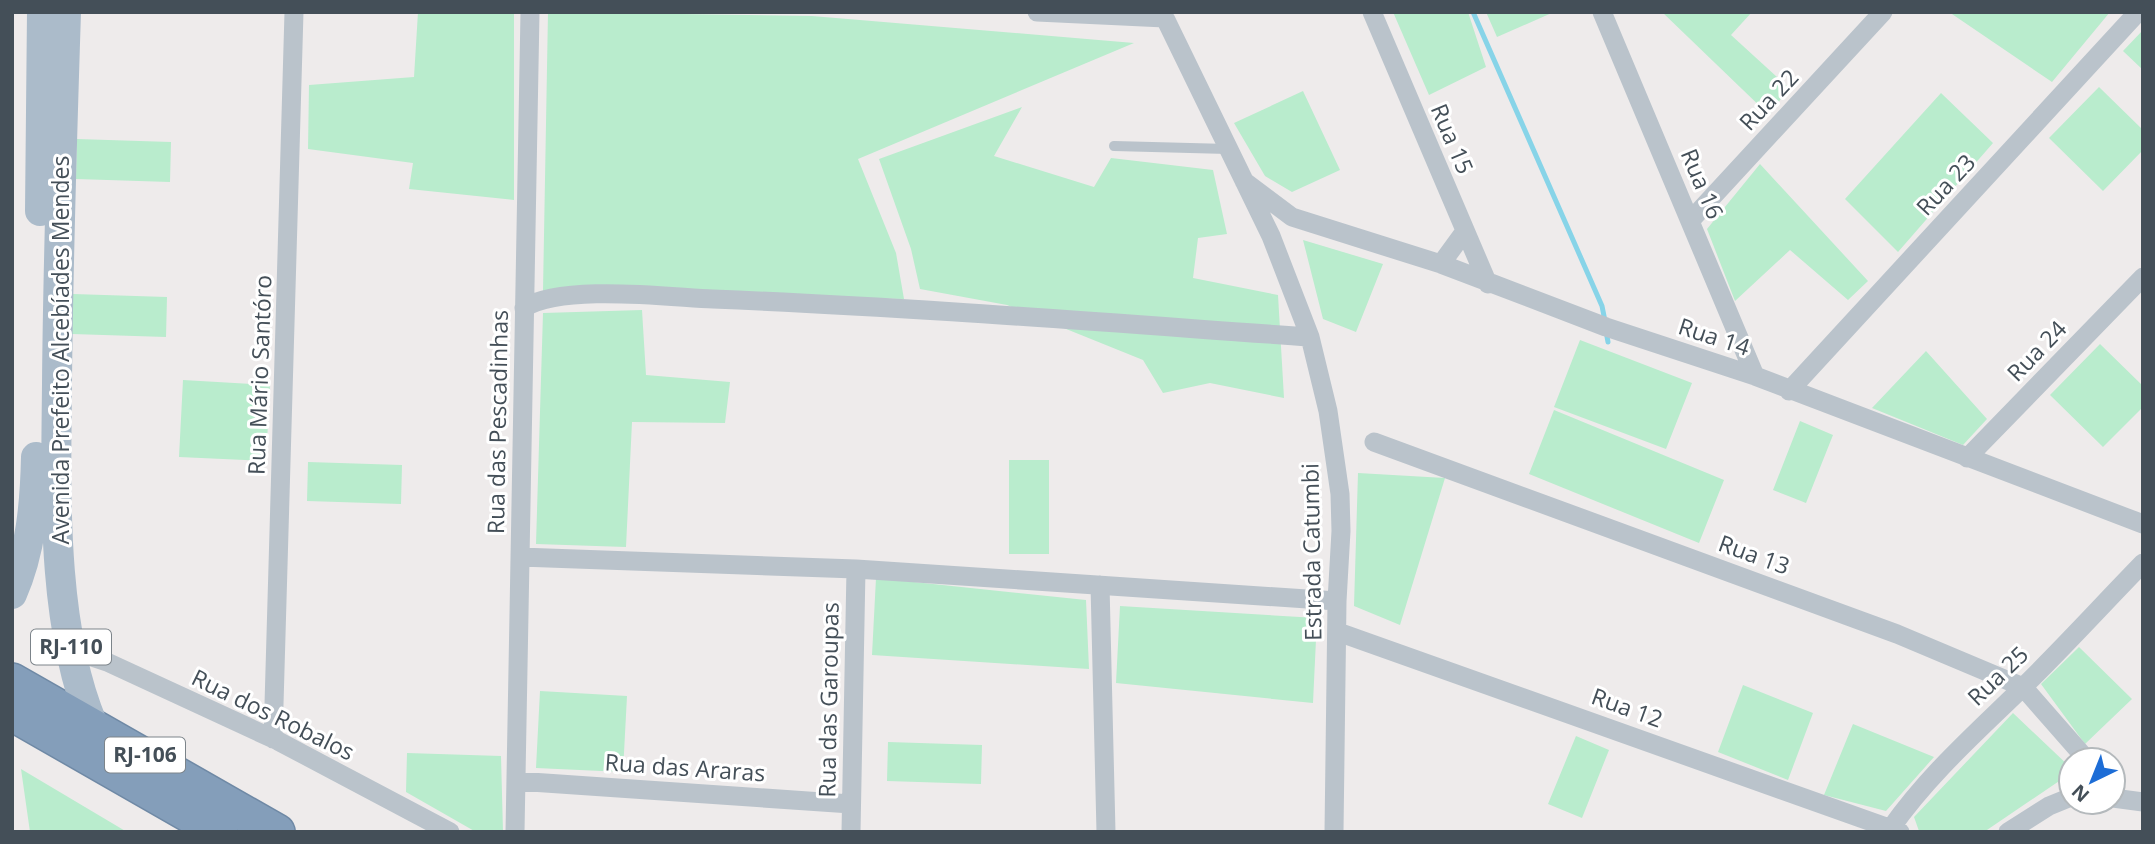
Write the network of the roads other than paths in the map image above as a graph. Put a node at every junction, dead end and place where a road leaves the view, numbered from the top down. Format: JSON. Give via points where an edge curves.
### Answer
{"nodes":[{"id":1,"x":42,"y":12,"type":"edge"},
{"id":2,"x":66,"y":12,"type":"edge"},
{"id":3,"x":294,"y":12,"type":"edge"},
{"id":4,"x":530,"y":12,"type":"edge"},
{"id":5,"x":1037,"y":12,"type":"edge"},
{"id":6,"x":1372,"y":12,"type":"edge"},
{"id":7,"x":1883,"y":12,"type":"edge"},
{"id":8,"x":2138,"y":12,"type":"edge"},
{"id":9,"x":1164,"y":15,"type":"edge"},
{"id":10,"x":1607,"y":15,"type":"edge"},
{"id":11,"x":1114,"y":146,"type":"dead end"},
{"id":12,"x":1228,"y":149,"type":"junction"},
{"id":13,"x":1244,"y":181,"type":"junction"},
{"id":14,"x":1292,"y":217,"type":"junction"},
{"id":15,"x":1692,"y":220,"type":"junction"},
{"id":16,"x":1465,"y":230,"type":"junction"},
{"id":17,"x":1271,"y":236,"type":"junction"},
{"id":18,"x":1441,"y":264,"type":"junction"},
{"id":19,"x":2143,"y":277,"type":"edge"},
{"id":20,"x":1488,"y":284,"type":"junction"},
{"id":21,"x":524,"y":307,"type":"junction"},
{"id":22,"x":1310,"y":337,"type":"junction"},
{"id":23,"x":1755,"y":376,"type":"junction"},
{"id":24,"x":1789,"y":391,"type":"junction"},
{"id":25,"x":1374,"y":442,"type":"dead end"},
{"id":26,"x":46,"y":452,"type":"junction"},
{"id":27,"x":1967,"y":458,"type":"junction"},
{"id":28,"x":2143,"y":524,"type":"edge"},
{"id":29,"x":520,"y":556,"type":"junction"},
{"id":30,"x":2143,"y":563,"type":"edge"},
{"id":31,"x":856,"y":569,"type":"junction"},
{"id":32,"x":1100,"y":585,"type":"junction"},
{"id":33,"x":12,"y":594,"type":"edge"},
{"id":34,"x":1337,"y":601,"type":"junction"},
{"id":35,"x":1338,"y":632,"type":"junction"},
{"id":36,"x":71,"y":650,"type":"junction"},
{"id":37,"x":12,"y":681,"type":"edge"},
{"id":38,"x":2023,"y":687,"type":"junction"},
{"id":39,"x":12,"y":713,"type":"edge"},
{"id":40,"x":93,"y":725,"type":"junction"},
{"id":41,"x":273,"y":739,"type":"junction"},
{"id":42,"x":2075,"y":746,"type":"edge"},
{"id":43,"x":516,"y":781,"type":"junction"},
{"id":44,"x":851,"y":804,"type":"junction"},
{"id":45,"x":2057,"y":804,"type":"edge"},
{"id":46,"x":1896,"y":830,"type":"edge"},
{"id":47,"x":220,"y":832,"type":"edge"},
{"id":48,"x":276,"y":832,"type":"edge"},
{"id":49,"x":450,"y":832,"type":"edge"},
{"id":50,"x":515,"y":832,"type":"edge"},
{"id":51,"x":851,"y":832,"type":"edge"},
{"id":52,"x":1106,"y":832,"type":"edge"},
{"id":53,"x":1334,"y":832,"type":"edge"},
{"id":54,"x":2008,"y":832,"type":"edge"}],
"edges":[{"from":1,"to":26,"type":"main road","name":"Avenida Prefeito Alcebíades Mendes","number":"RJ-110"},
{"from":2,"to":26,"type":"main road","name":"Avenida Prefeito Alcebíades Mendes","number":"RJ-110"},
{"from":3,"to":41,"type":"street","name":"Rua Mário Santóro"},
{"from":4,"to":21,"type":"street","name":"Rua das Pescadinhas"},
{"from":5,"to":9,"type":"street"},
{"from":6,"to":16,"type":"street","name":"Rua 15"},
{"from":7,"to":15,"type":"street","name":"Rua 22"},
{"from":8,"to":24,"type":"street","name":"Rua 23"},
{"from":9,"to":12,"type":"street","name":"Estrada Catumbi"},
{"from":10,"to":15,"type":"street","name":"Rua 16"},
{"from":11,"to":12,"type":"lane"},
{"from":12,"to":13,"type":"street","name":"Estrada Catumbi"},
{"from":13,"to":14,"type":"street","name":"Rua 14"},
{"from":13,"to":17,"type":"street","name":"Estrada Catumbi"},
{"from":14,"to":17,"type":"street"},
{"from":14,"to":18,"type":"street","name":"Rua 14"},
{"from":15,"to":23,"type":"street","name":"Rua 16"},
{"from":16,"to":18,"type":"street"},
{"from":16,"to":20,"type":"street","name":"Rua 15"},
{"from":17,"to":22,"type":"street","name":"Estrada Catumbi"},
{"from":18,"to":20,"type":"street","name":"Rua 14"},
{"from":19,"to":27,"type":"street","name":"Rua 24"},
{"from":20,"to":23,"type":"street","name":"Rua 14"},
{"from":21,"to":22,"type":"street","via":[[550,299],[616,295],[809,303]]},
{"from":21,"to":29,"type":"street","name":"Rua das Pescadinhas"},
{"from":22,"to":34,"type":"street","name":"Estrada Catumbi","via":[[1328,411],[1338,484]]},
{"from":23,"to":24,"type":"street","name":"Rua 14"},
{"from":24,"to":27,"type":"street","name":"Rua 14"},
{"from":25,"to":38,"type":"street","name":"Rua 13","via":[[1884,629]]},
{"from":26,"to":33,"type":"main road","name":"Avenida Prefeito Alcebíades Mendes","number":"RJ-110","via":[[23,570]]},
{"from":26,"to":36,"type":"main road","name":"Avenida Prefeito Alcebíades Mendes","number":"RJ-110"},
{"from":27,"to":28,"type":"street","name":"Rua 14"},
{"from":29,"to":31,"type":"street"},
{"from":29,"to":43,"type":"street","name":"Rua das Pescadinhas"},
{"from":30,"to":38,"type":"street","name":"Rua 25"},
{"from":31,"to":32,"type":"street"},
{"from":31,"to":44,"type":"street","name":"Rua das Garoupas"},
{"from":32,"to":34,"type":"street"},
{"from":32,"to":52,"type":"street"},
{"from":34,"to":35,"type":"street","name":"Estrada Catumbi"},
{"from":35,"to":46,"type":"street","name":"Rua 12"},
{"from":35,"to":53,"type":"street","name":"Estrada Catumbi"},
{"from":36,"to":40,"type":"main road","name":"Avenida Prefeito Alcebíades Mendes","number":"RJ-110","via":[[78,688]]},
{"from":36,"to":41,"type":"street","name":"Rua dos Robalos","via":[[107,662]]},
{"from":37,"to":40,"type":"highway","number":"RJ-106"},
{"from":38,"to":42,"type":"street","name":"Rua 13"},
{"from":38,"to":46,"type":"street","name":"Rua 25","via":[[1914,795]]},
{"from":39,"to":47,"type":"highway","number":"RJ-106"},
{"from":40,"to":48,"type":"highway","number":"RJ-106"},
{"from":41,"to":49,"type":"street","name":"Rua dos Robalos"},
{"from":43,"to":44,"type":"street","name":"Rua das Araras"},
{"from":43,"to":50,"type":"street","name":"Rua das Pescadinhas"},
{"from":44,"to":51,"type":"street","name":"Rua das Garoupas"},
{"from":45,"to":54,"type":"street"}]}
